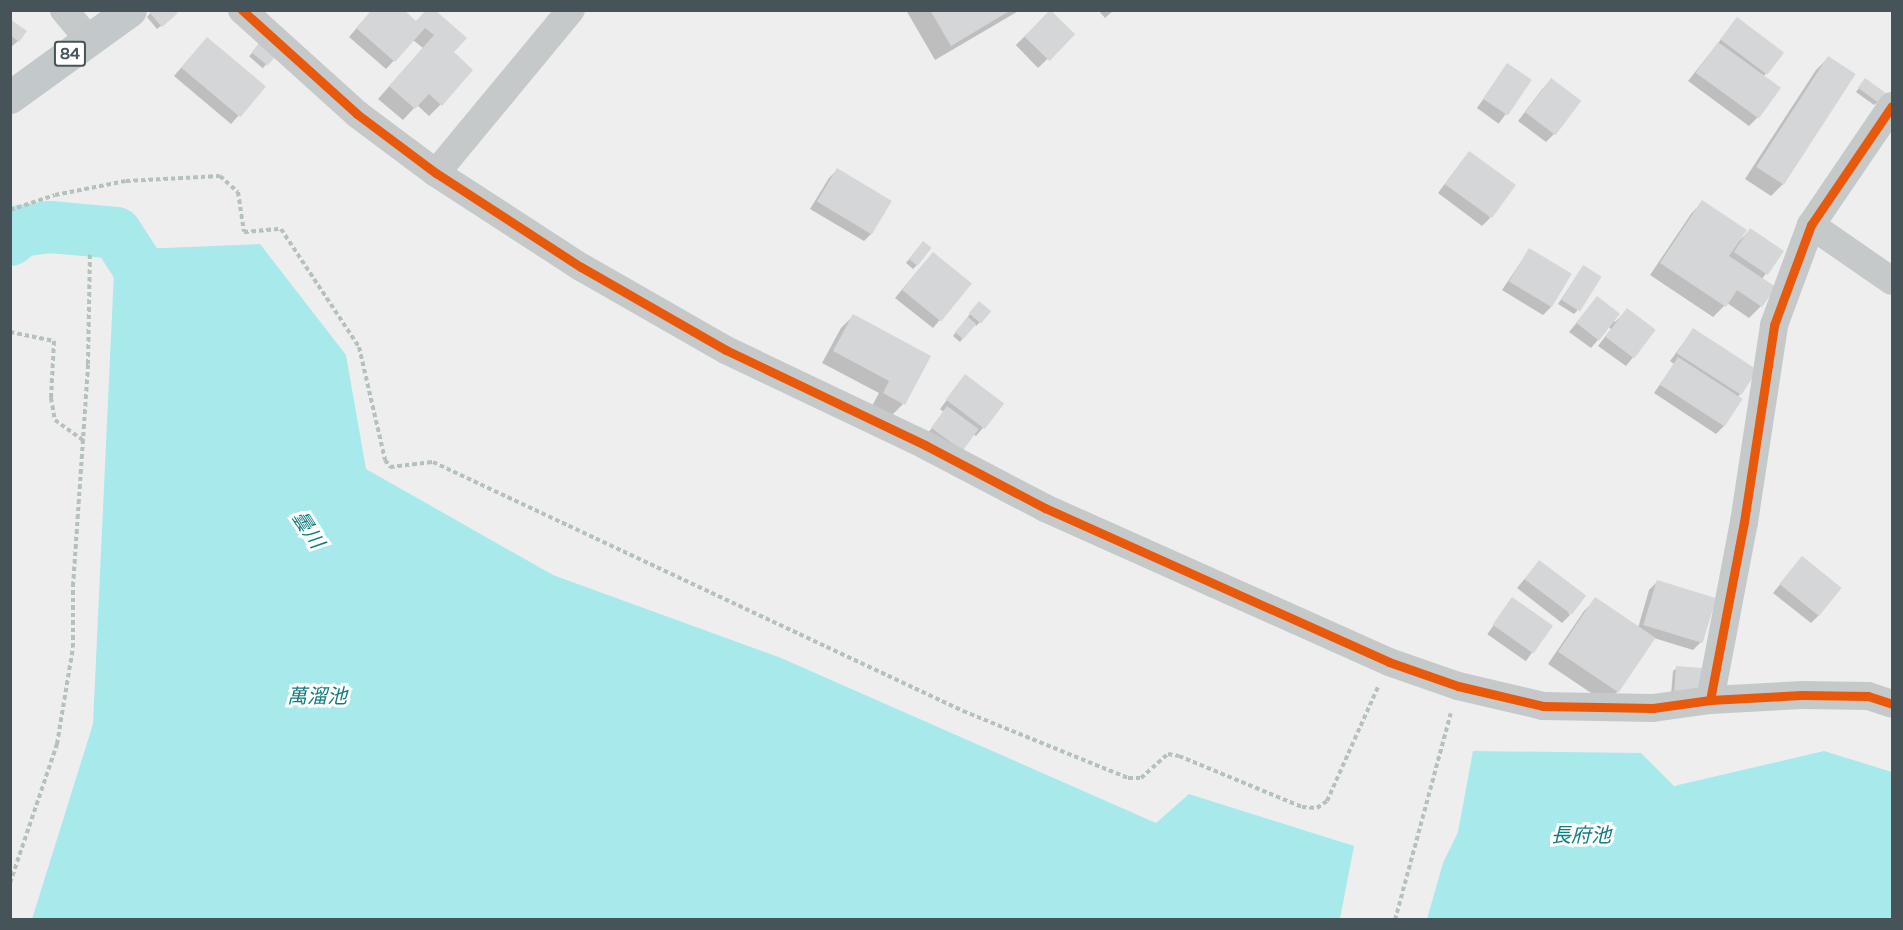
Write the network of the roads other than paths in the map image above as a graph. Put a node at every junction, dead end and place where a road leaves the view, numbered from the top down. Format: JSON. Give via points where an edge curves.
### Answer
{"nodes":[{"id":1,"x":64,"y":10,"type":"edge"},
{"id":2,"x":130,"y":10,"type":"edge"},
{"id":3,"x":242,"y":10,"type":"edge"},
{"id":4,"x":571,"y":10,"type":"edge"},
{"id":5,"x":89,"y":40,"type":"junction"},
{"id":6,"x":10,"y":97,"type":"edge"},
{"id":7,"x":1893,"y":106,"type":"edge"},
{"id":8,"x":436,"y":173,"type":"junction"},
{"id":9,"x":1811,"y":225,"type":"junction"},
{"id":10,"x":1893,"y":281,"type":"edge"},
{"id":11,"x":1710,"y":700,"type":"junction"},
{"id":12,"x":1893,"y":704,"type":"edge"}],
"edges":[{"from":1,"to":5,"type":"street"},
{"from":2,"to":5,"type":"main road","number":"84"},
{"from":3,"to":8,"type":"street","via":[[357,114]]},
{"from":4,"to":8,"type":"street"},
{"from":5,"to":6,"type":"main road","number":"84"},
{"from":7,"to":9,"type":"street"},
{"from":8,"to":11,"type":"street","via":[[581,267],[726,350],[925,445],[1045,508],[1389,662],[1458,686],[1543,706],[1653,708]]},
{"from":9,"to":10,"type":"street"},
{"from":9,"to":11,"type":"street","via":[[1774,325],[1744,522]]},
{"from":11,"to":12,"type":"street","via":[[1868,696]]}]}
